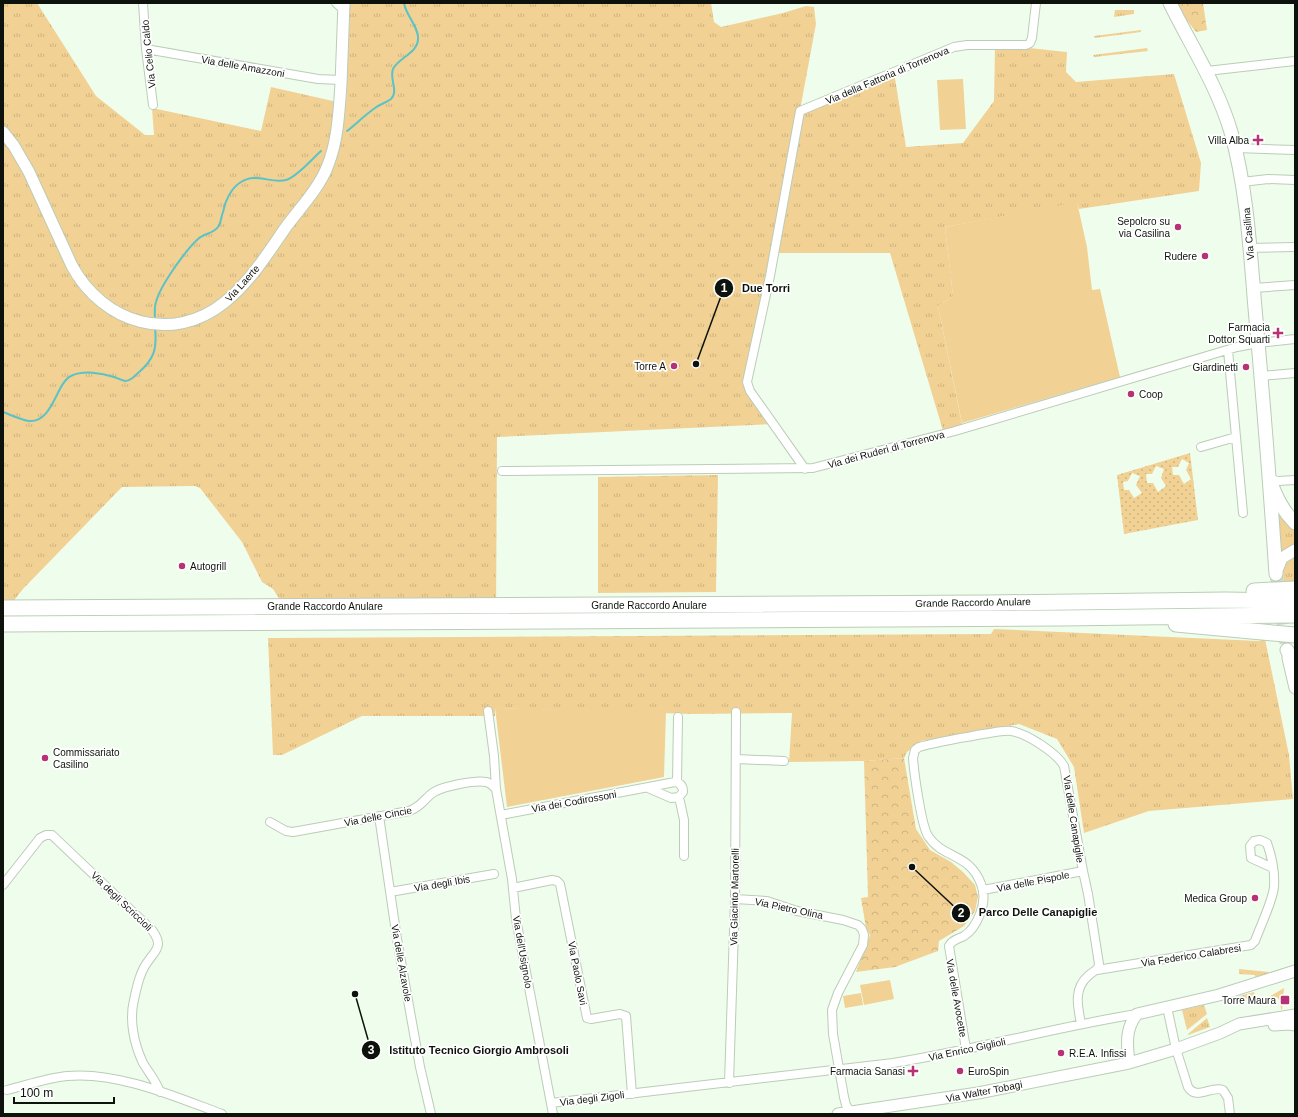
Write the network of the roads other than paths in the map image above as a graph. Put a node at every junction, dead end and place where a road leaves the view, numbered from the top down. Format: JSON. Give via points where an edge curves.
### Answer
{"nodes":[{"id":1,"x":143,"y":3,"type":"edge"},
{"id":2,"x":1036,"y":3,"type":"edge"},
{"id":3,"x":1170,"y":3,"type":"edge"},
{"id":4,"x":341,"y":5,"type":"edge"},
{"id":5,"x":146,"y":49,"type":"junction"},
{"id":6,"x":1295,"y":61,"type":"edge"},
{"id":7,"x":1207,"y":71,"type":"junction"},
{"id":8,"x":341,"y":80,"type":"junction"},
{"id":9,"x":153,"y":105,"type":"dead end"},
{"id":10,"x":3,"y":132,"type":"edge"},
{"id":11,"x":1235,"y":148,"type":"junction"},
{"id":12,"x":1295,"y":150,"type":"edge"},
{"id":13,"x":1295,"y":180,"type":"edge"},
{"id":14,"x":1242,"y":182,"type":"junction"},
{"id":15,"x":1249,"y":248,"type":"junction"},
{"id":16,"x":1295,"y":248,"type":"edge"},
{"id":17,"x":1295,"y":285,"type":"edge"},
{"id":18,"x":1253,"y":288,"type":"junction"},
{"id":19,"x":1295,"y":339,"type":"edge"},
{"id":20,"x":1258,"y":343,"type":"junction"},
{"id":21,"x":1228,"y":350,"type":"junction"},
{"id":22,"x":1295,"y":373,"type":"edge"},
{"id":23,"x":1261,"y":376,"type":"junction"},
{"id":24,"x":1236,"y":438,"type":"junction"},
{"id":25,"x":1201,"y":447,"type":"dead end"},
{"id":26,"x":805,"y":469,"type":"junction"},
{"id":27,"x":502,"y":471,"type":"dead end"},
{"id":28,"x":1270,"y":479,"type":"junction"},
{"id":29,"x":1295,"y":480,"type":"edge"},
{"id":30,"x":1243,"y":513,"type":"dead end"},
{"id":31,"x":1295,"y":523,"type":"edge"},
{"id":32,"x":1295,"y":550,"type":"edge"},
{"id":33,"x":1276,"y":574,"type":"joint"},
{"id":34,"x":1295,"y":589,"type":"edge"},
{"id":35,"x":1106,"y":601,"type":"junction"},
{"id":36,"x":1295,"y":601,"type":"edge"},
{"id":37,"x":3,"y":608,"type":"edge"},
{"id":38,"x":1295,"y":615,"type":"edge"},
{"id":39,"x":1134,"y":617,"type":"junction"},
{"id":40,"x":3,"y":624,"type":"edge"},
{"id":41,"x":1295,"y":635,"type":"edge"},
{"id":42,"x":1287,"y":650,"type":"joint"},
{"id":43,"x":1295,"y":666,"type":"edge"},
{"id":44,"x":1295,"y":688,"type":"edge"},
{"id":45,"x":488,"y":711,"type":"dead end"},
{"id":46,"x":736,"y":712,"type":"dead end"},
{"id":47,"x":678,"y":717,"type":"dead end"},
{"id":48,"x":736,"y":759,"type":"junction"},
{"id":49,"x":784,"y":761,"type":"dead end"},
{"id":50,"x":677,"y":782,"type":"junction"},
{"id":51,"x":648,"y":788,"type":"junction"},
{"id":52,"x":496,"y":789,"type":"junction"},
{"id":53,"x":679,"y":797,"type":"junction"},
{"id":54,"x":501,"y":815,"type":"junction"},
{"id":55,"x":379,"y":816,"type":"junction"},
{"id":56,"x":270,"y":822,"type":"dead end"},
{"id":57,"x":684,"y":856,"type":"dead end"},
{"id":58,"x":1273,"y":868,"type":"dead end"},
{"id":59,"x":1083,"y":871,"type":"junction"},
{"id":60,"x":494,"y":874,"type":"dead end"},
{"id":61,"x":3,"y":885,"type":"edge"},
{"id":62,"x":513,"y":888,"type":"junction"},
{"id":63,"x":983,"y":890,"type":"junction"},
{"id":64,"x":390,"y":892,"type":"junction"},
{"id":65,"x":734,"y":899,"type":"junction"},
{"id":66,"x":1096,"y":970,"type":"junction"},
{"id":67,"x":1295,"y":971,"type":"edge"},
{"id":68,"x":1167,"y":1007,"type":"junction"},
{"id":69,"x":1137,"y":1014,"type":"junction"},
{"id":70,"x":1295,"y":1015,"type":"edge"},
{"id":71,"x":1081,"y":1024,"type":"junction"},
{"id":72,"x":1295,"y":1025,"type":"edge"},
{"id":73,"x":1220,"y":1033,"type":"junction"},
{"id":74,"x":966,"y":1049,"type":"junction"},
{"id":75,"x":1176,"y":1049,"type":"junction"},
{"id":76,"x":1129,"y":1062,"type":"junction"},
{"id":77,"x":840,"y":1070,"type":"junction"},
{"id":78,"x":729,"y":1083,"type":"junction"},
{"id":79,"x":7,"y":1090,"type":"dead end"},
{"id":80,"x":160,"y":1092,"type":"junction"},
{"id":81,"x":632,"y":1094,"type":"junction"},
{"id":82,"x":551,"y":1103,"type":"junction"},
{"id":83,"x":430,"y":1112,"type":"edge"},
{"id":84,"x":852,"y":1113,"type":"edge"},
{"id":85,"x":222,"y":1114,"type":"edge"},
{"id":86,"x":553,"y":1114,"type":"edge"},
{"id":87,"x":838,"y":1114,"type":"edge"},
{"id":88,"x":1230,"y":1114,"type":"edge"}],
"edges":[{"from":1,"to":5,"type":"street","name":"Via Celio Caldo"},
{"from":2,"to":26,"type":"street","name":"Via della Fattoria di Torrenova","via":[[1031,40],[1026,45],[954,47],[800,111],[770,276],[747,382],[750,391]]},
{"from":3,"to":7,"type":"main road","name":"Via Casilina"},
{"from":4,"to":8,"type":"street","name":"Via Laerte"},
{"from":5,"to":8,"type":"street","name":"Via delle Amazzoni","via":[[318,79]]},
{"from":5,"to":9,"type":"street","name":"Via Celio Caldo"},
{"from":6,"to":7,"type":"street"},
{"from":7,"to":11,"type":"main road","name":"Via Casilina","via":[[1226,117]]},
{"from":8,"to":10,"type":"street","name":"Via Laerte","via":[[334,144],[328,165],[318,184],[259,264],[230,298],[214,310],[183,323],[166,325],[127,317],[106,306],[92,294],[83,284],[67,256],[29,172]]},
{"from":11,"to":12,"type":"street"},
{"from":11,"to":14,"type":"main road","name":"Via Casilina"},
{"from":13,"to":14,"type":"street","via":[[1268,179]]},
{"from":14,"to":15,"type":"main road","name":"Via Casilina"},
{"from":15,"to":16,"type":"street"},
{"from":15,"to":18,"type":"main road","name":"Via Casilina"},
{"from":17,"to":18,"type":"street"},
{"from":18,"to":20,"type":"main road","name":"Via Casilina"},
{"from":19,"to":20,"type":"street","name":"Via dei Ruderi di Torrenova"},
{"from":20,"to":21,"type":"street","name":"Via dei Ruderi di Torrenova"},
{"from":20,"to":23,"type":"main road","name":"Via Casilina"},
{"from":21,"to":24,"type":"street"},
{"from":21,"to":26,"type":"street","name":"Via dei Ruderi di Torrenova","via":[[955,431]]},
{"from":22,"to":23,"type":"street"},
{"from":23,"to":28,"type":"main road","name":"Via Casilina"},
{"from":24,"to":25,"type":"street"},
{"from":24,"to":30,"type":"street"},
{"from":26,"to":27,"type":"street","name":"Via dei Ruderi di Torrenova"},
{"from":28,"to":29,"type":"street"},
{"from":28,"to":31,"type":"main road","name":"Via Casilina","via":[[1277,499]]},
{"from":28,"to":33,"type":"main road","name":"Via Casilina"},
{"from":32,"to":33,"type":"street","via":[[1281,560]]},
{"from":34,"to":35,"type":"highway","via":[[1128,594]]},
{"from":35,"to":36,"type":"highway","name":"Grande Raccordo Anulare"},
{"from":35,"to":37,"type":"highway","name":"Grande Raccordo Anulare"},
{"from":38,"to":39,"type":"highway","name":"Grande Raccordo Anulare"},
{"from":39,"to":40,"type":"highway","name":"Grande Raccordo Anulare"},
{"from":39,"to":41,"type":"highway","via":[[1186,626]]},
{"from":42,"to":43,"type":"main road"},
{"from":42,"to":44,"type":"street"},
{"from":45,"to":52,"type":"street"},
{"from":46,"to":48,"type":"street","name":"Via Giacinto Martorelli"},
{"from":47,"to":50,"type":"street"},
{"from":48,"to":49,"type":"street"},
{"from":48,"to":65,"type":"street","name":"Via Giacinto Martorelli"},
{"from":50,"to":51,"type":"street","name":"Via dei Codirossoni"},
{"from":50,"to":53,"type":"street","via":[[682,788]]},
{"from":51,"to":53,"type":"street","via":[[671,798]]},
{"from":51,"to":54,"type":"street","name":"Via dei Codirossoni"},
{"from":52,"to":54,"type":"street","name":"Via dell'Usignolo"},
{"from":52,"to":55,"type":"street","name":"Via delle Cincie","via":[[491,783],[486,782],[455,786],[435,791],[413,810]]},
{"from":53,"to":57,"type":"street","via":[[684,820]]},
{"from":54,"to":62,"type":"street","name":"Via dell'Usignolo"},
{"from":55,"to":56,"type":"street","name":"Via delle Cincie","via":[[293,832]]},
{"from":55,"to":64,"type":"street","name":"Via delle Alzavole"},
{"from":58,"to":66,"type":"street","name":"Via Federico Calabresi","via":[[1272,894],[1255,941],[1251,945]]},
{"from":59,"to":63,"type":"street","name":"Via delle Pispole"},
{"from":59,"to":63,"type":"street","name":"Via delle Canapiglie","via":[[1067,774],[1062,762],[1053,753],[1024,736],[1009,731],[919,747],[915,750],[913,761],[926,832],[938,846],[972,868]]},
{"from":59,"to":66,"type":"street","name":"Via delle Canapiglie","via":[[1098,956],[1099,966]]},
{"from":60,"to":64,"type":"street","name":"Via degli Ibis"},
{"from":61,"to":80,"type":"street","name":"Via degli Scriccioli","via":[[40,838],[52,835],[152,930],[157,937],[158,947],[139,979],[132,1022],[139,1052]]},
{"from":62,"to":81,"type":"street","name":"Via Paolo Savi","via":[[554,880],[560,884],[586,1018],[620,1014],[626,1016]]},
{"from":62,"to":82,"type":"street","name":"Via dell'Usignolo"},
{"from":63,"to":74,"type":"street","name":"Via delle Avocette","via":[[983,906],[974,926],[949,946]]},
{"from":64,"to":83,"type":"street","name":"Via delle Alzavole"},
{"from":65,"to":77,"type":"street","name":"Via Pietro Olina","via":[[767,901],[860,926],[863,931],[863,945],[833,1007],[833,1034]]},
{"from":65,"to":78,"type":"street","name":"Via Giacinto Martorelli"},
{"from":66,"to":71,"type":"street","via":[[1078,989]]},
{"from":67,"to":68,"type":"street","name":"Via Enrico Giglioli","via":[[1219,995]]},
{"from":68,"to":69,"type":"street","name":"Via Enrico Giglioli"},
{"from":68,"to":75,"type":"street"},
{"from":69,"to":71,"type":"street","name":"Via Enrico Giglioli"},
{"from":69,"to":76,"type":"street","via":[[1128,1034]]},
{"from":70,"to":73,"type":"street","name":"Via Walter Tobagi","via":[[1239,1024]]},
{"from":71,"to":74,"type":"street","name":"Via Enrico Giglioli"},
{"from":72,"to":73,"type":"street","name":"Via Walter Tobagi","via":[[1282,1024]]},
{"from":73,"to":75,"type":"street","name":"Via Walter Tobagi"},
{"from":74,"to":77,"type":"street","name":"Via Enrico Giglioli","via":[[907,1061]]},
{"from":75,"to":76,"type":"street","name":"Via Walter Tobagi"},
{"from":75,"to":88,"type":"street","via":[[1190,1090],[1199,1094],[1216,1088],[1223,1090],[1228,1098]]},
{"from":76,"to":84,"type":"street","name":"Via Walter Tobagi","via":[[971,1094]]},
{"from":77,"to":78,"type":"street","name":"Via Enrico Giglioli"},
{"from":77,"to":84,"type":"street","via":[[846,1103]]},
{"from":78,"to":81,"type":"street","name":"Via Enrico Giglioli"},
{"from":79,"to":80,"type":"street","via":[[58,1077],[84,1075],[110,1078]]},
{"from":80,"to":85,"type":"street"},
{"from":81,"to":82,"type":"street","name":"Via degli Zigoli"},
{"from":82,"to":86,"type":"street","name":"Via dell'Usignolo"},
{"from":84,"to":87,"type":"street","name":"Via Walter Tobagi"}]}
